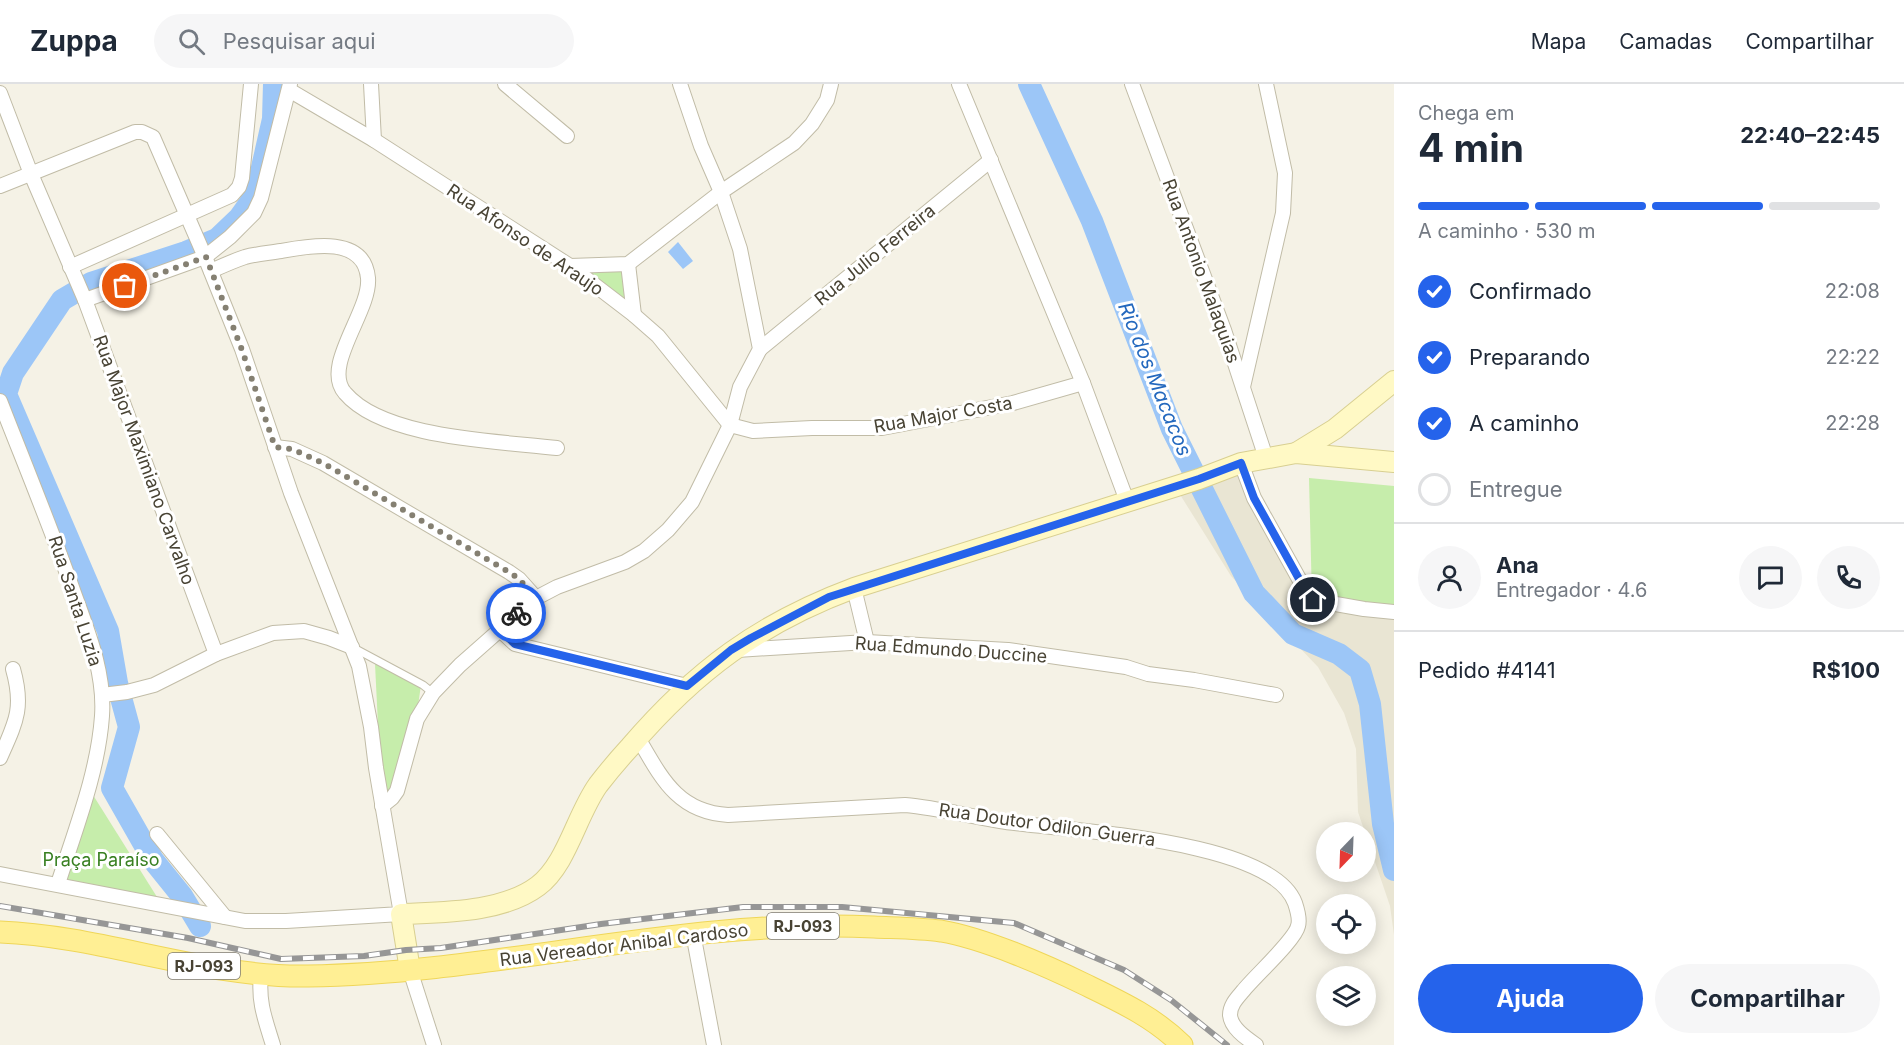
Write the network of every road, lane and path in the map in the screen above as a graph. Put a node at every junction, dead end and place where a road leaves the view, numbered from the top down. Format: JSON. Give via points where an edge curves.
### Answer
{"nodes":[{"id":1,"x":251,"y":84,"type":"edge"},
{"id":2,"x":371,"y":84,"type":"edge"},
{"id":3,"x":505,"y":84,"type":"edge"},
{"id":4,"x":680,"y":84,"type":"edge"},
{"id":5,"x":831,"y":84,"type":"edge"},
{"id":6,"x":959,"y":84,"type":"edge"},
{"id":7,"x":1132,"y":84,"type":"edge"},
{"id":8,"x":1266,"y":84,"type":"edge"},
{"id":9,"x":290,"y":87,"type":"edge"},
{"id":10,"x":0,"y":93,"type":"edge"},
{"id":11,"x":567,"y":136,"type":"dead end"},
{"id":12,"x":374,"y":140,"type":"junction"},
{"id":13,"x":991,"y":160,"type":"junction"},
{"id":14,"x":31,"y":174,"type":"junction"},
{"id":15,"x":0,"y":186,"type":"edge"},
{"id":16,"x":721,"y":192,"type":"junction"},
{"id":17,"x":190,"y":221,"type":"junction"},
{"id":18,"x":204,"y":253,"type":"junction"},
{"id":19,"x":628,"y":264,"type":"junction"},
{"id":20,"x":570,"y":266,"type":"junction"},
{"id":21,"x":211,"y":271,"type":"junction"},
{"id":22,"x":73,"y":272,"type":"junction"},
{"id":23,"x":83,"y":296,"type":"junction"},
{"id":24,"x":634,"y":315,"type":"junction"},
{"id":25,"x":760,"y":349,"type":"junction"},
{"id":26,"x":1394,"y":381,"type":"edge"},
{"id":27,"x":1083,"y":383,"type":"junction"},
{"id":28,"x":1243,"y":389,"type":"junction"},
{"id":29,"x":0,"y":400,"type":"edge"},
{"id":30,"x":730,"y":425,"type":"junction"},
{"id":31,"x":275,"y":447,"type":"junction"},
{"id":32,"x":557,"y":448,"type":"dead end"},
{"id":33,"x":1296,"y":453,"type":"junction"},
{"id":34,"x":1266,"y":458,"type":"junction"},
{"id":35,"x":1394,"y":462,"type":"edge"},
{"id":36,"x":1241,"y":463,"type":"junction"},
{"id":37,"x":1127,"y":501,"type":"junction"},
{"id":38,"x":854,"y":588,"type":"junction"},
{"id":39,"x":536,"y":598,"type":"junction"},
{"id":40,"x":1394,"y":612,"type":"edge"},
{"id":41,"x":499,"y":629,"type":"junction"},
{"id":42,"x":867,"y":642,"type":"junction"},
{"id":43,"x":352,"y":647,"type":"junction"},
{"id":44,"x":731,"y":650,"type":"junction"},
{"id":45,"x":216,"y":654,"type":"junction"},
{"id":46,"x":14,"y":669,"type":"dead end"},
{"id":47,"x":687,"y":686,"type":"junction"},
{"id":48,"x":433,"y":693,"type":"junction"},
{"id":49,"x":107,"y":695,"type":"junction"},
{"id":50,"x":1276,"y":695,"type":"dead end"},
{"id":51,"x":638,"y":738,"type":"junction"},
{"id":52,"x":0,"y":758,"type":"edge"},
{"id":53,"x":382,"y":806,"type":"junction"},
{"id":54,"x":157,"y":834,"type":"dead end"},
{"id":55,"x":0,"y":874,"type":"edge"},
{"id":56,"x":58,"y":884,"type":"junction"},
{"id":57,"x":401,"y":914,"type":"junction"},
{"id":58,"x":225,"y":917,"type":"junction"},
{"id":59,"x":0,"y":932,"type":"edge"},
{"id":60,"x":693,"y":933,"type":"junction"},
{"id":61,"x":410,"y":970,"type":"junction"},
{"id":62,"x":261,"y":975,"type":"junction"},
{"id":63,"x":1178,"y":1041,"type":"edge"},
{"id":64,"x":273,"y":1045,"type":"edge"},
{"id":65,"x":434,"y":1045,"type":"edge"},
{"id":66,"x":714,"y":1045,"type":"edge"},
{"id":67,"x":1256,"y":1045,"type":"edge"}],
"edges":[{"from":1,"to":17,"type":"street","via":[[239,188]]},
{"from":2,"to":12,"type":"street"},
{"from":3,"to":11,"type":"street"},
{"from":4,"to":16,"type":"street","via":[[700,146]]},
{"from":5,"to":16,"type":"street","via":[[827,100],[812,124],[794,143]]},
{"from":6,"to":13,"type":"street"},
{"from":7,"to":28,"type":"street","name":"Rua Antonio Malaquias"},
{"from":8,"to":28,"type":"street","via":[[1286,173],[1286,192]]},
{"from":9,"to":12,"type":"street","name":"Rua Afonso de Araujo"},
{"from":9,"to":18,"type":"street","via":[[254,213],[230,237]]},
{"from":10,"to":14,"type":"street","name":"Rua Major Maximiano Carvalho"},
{"from":12,"to":20,"type":"street","name":"Rua Afonso de Araujo"},
{"from":13,"to":25,"type":"street","name":"Rua Julio Ferreira"},
{"from":13,"to":27,"type":"street"},
{"from":14,"to":15,"type":"street"},
{"from":14,"to":17,"type":"street","via":[[142,132],[153,137]]},
{"from":14,"to":22,"type":"street","name":"Rua Major Maximiano Carvalho"},
{"from":16,"to":19,"type":"street"},
{"from":16,"to":25,"type":"street","via":[[740,249]]},
{"from":17,"to":18,"type":"street"},
{"from":17,"to":22,"type":"street"},
{"from":18,"to":21,"type":"street"},
{"from":18,"to":23,"type":"street"},
{"from":19,"to":20,"type":"street"},
{"from":19,"to":24,"type":"street"},
{"from":20,"to":24,"type":"street","name":"Rua Afonso de Araujo"},
{"from":21,"to":31,"type":"street"},
{"from":21,"to":32,"type":"street","via":[[245,257],[314,245],[340,247],[354,253],[368,277],[367,294],[339,365],[338,380],[344,393],[368,412],[408,428]]},
{"from":22,"to":23,"type":"street","name":"Rua Major Maximiano Carvalho"},
{"from":23,"to":45,"type":"street","name":"Rua Major Maximiano Carvalho"},
{"from":24,"to":30,"type":"street","name":"Rua Afonso de Araujo","via":[[658,336]]},
{"from":25,"to":30,"type":"street","via":[[740,387]]},
{"from":26,"to":33,"type":"street","via":[[1335,429]]},
{"from":27,"to":30,"type":"street","name":"Rua Major Costa","via":[[1012,403],[882,428],[753,431]]},
{"from":27,"to":37,"type":"street"},
{"from":28,"to":34,"type":"street","name":"Rua Antonio Malaquias"},
{"from":29,"to":49,"type":"street","name":"Rua Santa Luzia","via":[[34,483]]},
{"from":30,"to":39,"type":"street","via":[[692,502],[668,530],[625,562]]},
{"from":31,"to":39,"type":"street","via":[[307,455],[354,481],[509,572]]},
{"from":31,"to":43,"type":"street"},
{"from":33,"to":34,"type":"street"},
{"from":33,"to":35,"type":"street"},
{"from":34,"to":36,"type":"street"},
{"from":36,"to":37,"type":"street"},
{"from":36,"to":40,"type":"street","via":[[1254,498],[1313,600]]},
{"from":37,"to":38,"type":"street"},
{"from":38,"to":42,"type":"street"},
{"from":38,"to":44,"type":"street","via":[[803,610]]},
{"from":39,"to":41,"type":"street"},
{"from":41,"to":47,"type":"street","via":[[515,644],[527,648]]},
{"from":41,"to":48,"type":"street"},
{"from":42,"to":44,"type":"street","name":"Rua Edmundo Duccine"},
{"from":42,"to":50,"type":"street","name":"Rua Edmundo Duccine","via":[[1008,650]]},
{"from":43,"to":45,"type":"street","via":[[317,634],[289,631]]},
{"from":43,"to":48,"type":"lane"},
{"from":43,"to":53,"type":"street","via":[[364,688]]},
{"from":44,"to":47,"type":"street"},
{"from":45,"to":49,"type":"street","via":[[154,685]]},
{"from":46,"to":52,"type":"street","via":[[19,705]]},
{"from":47,"to":51,"type":"street"},
{"from":48,"to":53,"type":"street","via":[[417,720],[396,791]]},
{"from":49,"to":56,"type":"street","name":"Rua Santa Luzia","via":[[98,743]]},
{"from":51,"to":57,"type":"street","via":[[598,785],[553,872],[538,886],[493,905]]},
{"from":51,"to":67,"type":"street","name":"Rua Doutor Odilon Guerra","via":[[672,791],[683,801],[711,814],[925,807],[999,821],[1144,838],[1237,859],[1278,881],[1295,903],[1299,923],[1295,936],[1232,1005],[1230,1015],[1235,1027]]},
{"from":53,"to":57,"type":"street"},
{"from":54,"to":58,"type":"street"},
{"from":55,"to":56,"type":"street"},
{"from":56,"to":58,"type":"street"},
{"from":57,"to":58,"type":"street","via":[[266,922]]},
{"from":57,"to":61,"type":"street"},
{"from":59,"to":62,"type":"main road","number":"RJ-093","via":[[91,942]]},
{"from":60,"to":61,"type":"main road","name":"Rua Vereador Anibal Cardoso","number":"RJ-093"},
{"from":60,"to":63,"type":"main road","name":"Rua Vereador Anibal Cardoso","number":"RJ-093","via":[[842,926],[943,932],[971,938],[1066,975],[1146,1016]]},
{"from":60,"to":66,"type":"street"},
{"from":61,"to":62,"type":"main road","number":"RJ-093"},
{"from":61,"to":65,"type":"street"},
{"from":62,"to":64,"type":"street","via":[[259,996]]}]}
